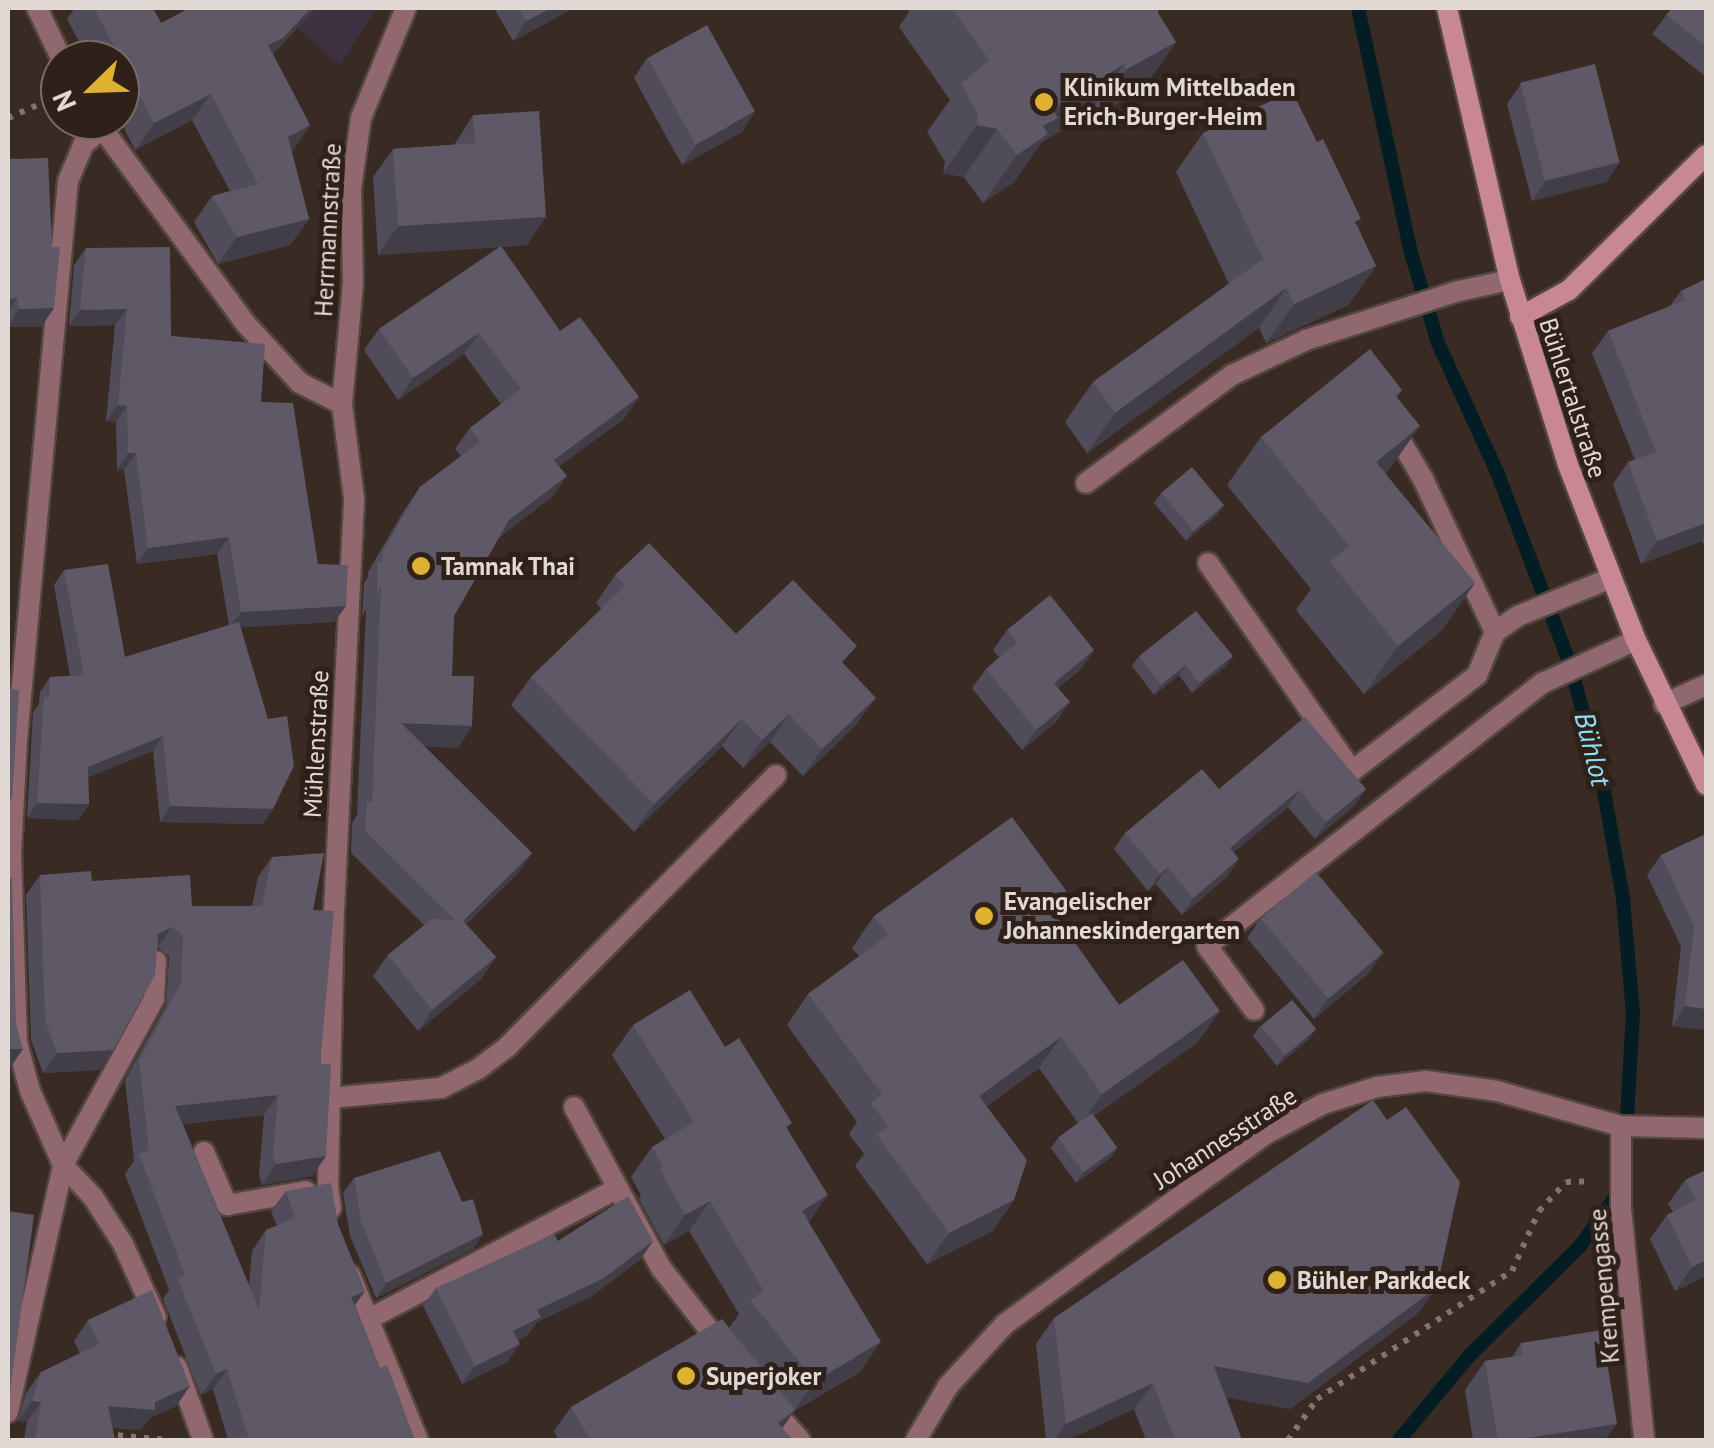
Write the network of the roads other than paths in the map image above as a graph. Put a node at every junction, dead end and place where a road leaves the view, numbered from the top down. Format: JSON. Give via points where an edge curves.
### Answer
{"nodes":[{"id":1,"x":37,"y":8,"type":"edge"},
{"id":2,"x":406,"y":8,"type":"edge"},
{"id":3,"x":1448,"y":8,"type":"edge"},
{"id":4,"x":52,"y":40,"type":"edge"},
{"id":5,"x":87,"y":140,"type":"edge"},
{"id":6,"x":111,"y":140,"type":"edge"},
{"id":7,"x":1706,"y":155,"type":"edge"},
{"id":8,"x":1510,"y":280,"type":"junction"},
{"id":9,"x":1520,"y":317,"type":"junction"},
{"id":10,"x":342,"y":404,"type":"junction"},
{"id":11,"x":1382,"y":409,"type":"edge"},
{"id":12,"x":1086,"y":482,"type":"dead end"},
{"id":13,"x":1208,"y":564,"type":"dead end"},
{"id":14,"x":1611,"y":578,"type":"junction"},
{"id":15,"x":1495,"y":632,"type":"junction"},
{"id":16,"x":1636,"y":640,"type":"junction"},
{"id":17,"x":1706,"y":685,"type":"edge"},
{"id":18,"x":1664,"y":704,"type":"junction"},
{"id":19,"x":776,"y":775,"type":"dead end"},
{"id":20,"x":1706,"y":785,"type":"edge"},
{"id":21,"x":156,"y":960,"type":"edge"},
{"id":22,"x":1254,"y":1010,"type":"dead end"},
{"id":23,"x":329,"y":1098,"type":"junction"},
{"id":24,"x":574,"y":1107,"type":"dead end"},
{"id":25,"x":1622,"y":1126,"type":"junction"},
{"id":26,"x":1697,"y":1129,"type":"edge"},
{"id":27,"x":204,"y":1152,"type":"dead end"},
{"id":28,"x":64,"y":1165,"type":"junction"},
{"id":29,"x":328,"y":1188,"type":"junction"},
{"id":30,"x":617,"y":1189,"type":"junction"},
{"id":31,"x":334,"y":1222,"type":"edge"},
{"id":32,"x":343,"y":1256,"type":"edge"},
{"id":33,"x":367,"y":1320,"type":"junction"},
{"id":34,"x":731,"y":1358,"type":"edge"},
{"id":35,"x":755,"y":1388,"type":"edge"},
{"id":36,"x":8,"y":1412,"type":"edge"},
{"id":37,"x":203,"y":1440,"type":"edge"},
{"id":38,"x":418,"y":1440,"type":"edge"},
{"id":39,"x":800,"y":1440,"type":"edge"},
{"id":40,"x":916,"y":1440,"type":"edge"},
{"id":41,"x":1644,"y":1440,"type":"edge"}],
"edges":[{"from":1,"to":4,"type":"street"},
{"from":2,"to":10,"type":"street","name":"Herrmannstraße","via":[[360,118]]},
{"from":3,"to":8,"type":"street","name":"Bühlertalstraße"},
{"from":5,"to":28,"type":"street","via":[[68,181],[11,854],[17,1042],[30,1091]]},
{"from":6,"to":10,"type":"street","via":[[245,323],[300,382]]},
{"from":7,"to":9,"type":"street","via":[[1568,290]]},
{"from":8,"to":9,"type":"street","name":"Bühlertalstraße"},
{"from":8,"to":12,"type":"street","via":[[1306,340],[1232,375]]},
{"from":9,"to":14,"type":"street","name":"Bühlertalstraße"},
{"from":10,"to":23,"type":"street","name":"Mühlenstraße","via":[[354,498]]},
{"from":11,"to":15,"type":"street","via":[[1423,478]]},
{"from":13,"to":15,"type":"street","via":[[1352,771],[1478,675]]},
{"from":14,"to":15,"type":"street"},
{"from":14,"to":16,"type":"street","name":"Bühlertalstraße"},
{"from":16,"to":18,"type":"street","name":"Bühlertalstraße"},
{"from":16,"to":22,"type":"street","via":[[1544,683],[1208,946]]},
{"from":17,"to":18,"type":"street"},
{"from":18,"to":20,"type":"street","name":"Bühlertalstraße"},
{"from":19,"to":23,"type":"street","via":[[478,1070],[441,1088]]},
{"from":21,"to":28,"type":"street","via":[[154,999]]},
{"from":23,"to":29,"type":"street","name":"Mühlenstraße"},
{"from":24,"to":30,"type":"street"},
{"from":25,"to":26,"type":"street","name":"Johannesstraße"},
{"from":25,"to":40,"type":"street","name":"Johannesstraße","via":[[1497,1091],[1426,1081],[1376,1087],[1323,1104],[1266,1134],[1005,1324],[948,1386]]},
{"from":25,"to":41,"type":"street","name":"Krempengasse","via":[[1621,1208]]},
{"from":27,"to":29,"type":"street","via":[[227,1206]]},
{"from":28,"to":36,"type":"street"},
{"from":28,"to":37,"type":"street","via":[[123,1244]]},
{"from":29,"to":31,"type":"street","name":"Mühlenstraße"},
{"from":30,"to":33,"type":"street"},
{"from":30,"to":34,"type":"street","via":[[661,1268]]},
{"from":32,"to":33,"type":"street"},
{"from":33,"to":38,"type":"street"},
{"from":35,"to":39,"type":"street"}]}
